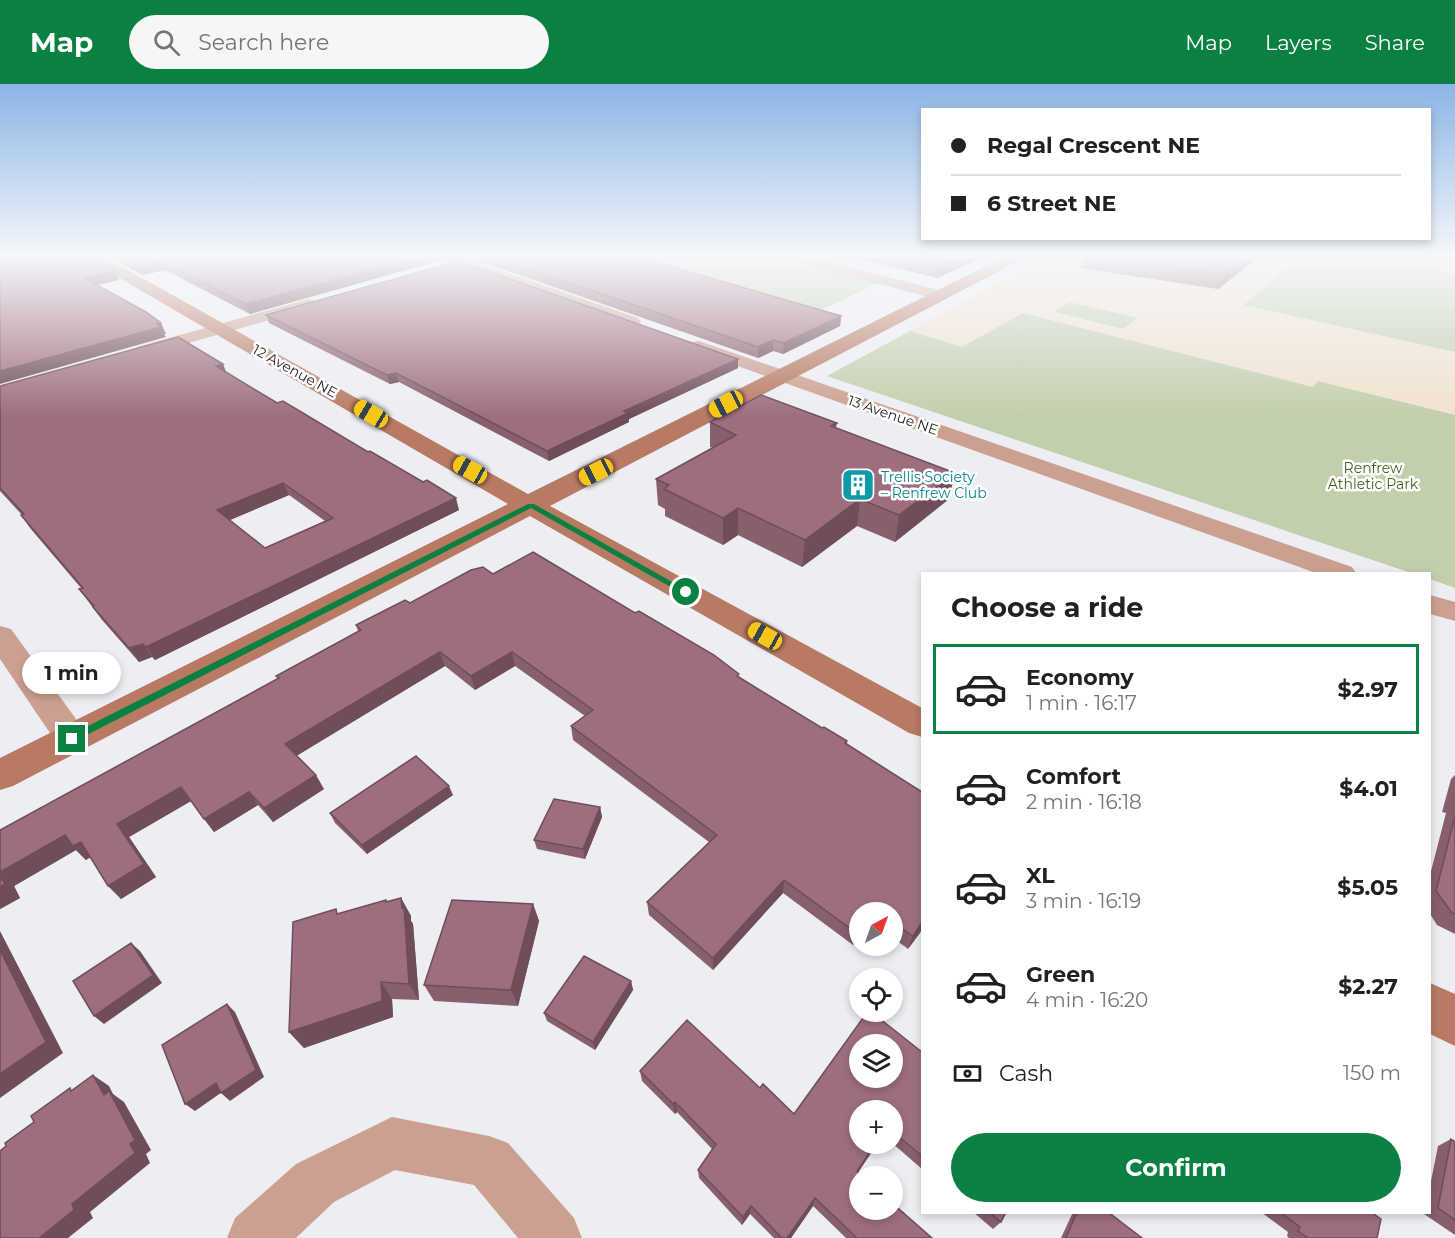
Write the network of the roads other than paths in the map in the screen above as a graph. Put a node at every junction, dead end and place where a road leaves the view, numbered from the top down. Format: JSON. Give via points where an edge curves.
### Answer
{"nodes":[{"id":1,"x":185,"y":309,"type":"edge"},
{"id":2,"x":294,"y":309,"type":"edge"},
{"id":3,"x":596,"y":309,"type":"edge"},
{"id":4,"x":913,"y":309,"type":"edge"},
{"id":5,"x":221,"y":329,"type":"junction"},
{"id":6,"x":653,"y":329,"type":"edge"},
{"id":7,"x":675,"y":337,"type":"edge"},
{"id":8,"x":126,"y":356,"type":"edge"},
{"id":9,"x":782,"y":375,"type":"junction"},
{"id":10,"x":531,"y":505,"type":"junction"},
{"id":11,"x":1339,"y":572,"type":"edge"},
{"id":12,"x":1431,"y":604,"type":"edge"},
{"id":13,"x":1455,"y":612,"type":"edge"},
{"id":14,"x":0,"y":636,"type":"edge"},
{"id":15,"x":921,"y":723,"type":"edge"},
{"id":16,"x":72,"y":739,"type":"junction"},
{"id":17,"x":0,"y":775,"type":"edge"},
{"id":18,"x":1431,"y":1007,"type":"edge"},
{"id":19,"x":1455,"y":1021,"type":"edge"},
{"id":20,"x":255,"y":1238,"type":"edge"},
{"id":21,"x":554,"y":1238,"type":"edge"}],
"edges":[{"from":1,"to":5,"type":"street","name":"12 Avenue NE"},
{"from":2,"to":5,"type":"street"},
{"from":3,"to":6,"type":"street"},
{"from":4,"to":9,"type":"street"},
{"from":5,"to":8,"type":"street"},
{"from":5,"to":10,"type":"street","name":"12 Avenue NE"},
{"from":7,"to":9,"type":"street","name":"13 Avenue NE"},
{"from":9,"to":10,"type":"street"},
{"from":9,"to":11,"type":"street","name":"13 Avenue NE"},
{"from":10,"to":15,"type":"street","name":"12 Avenue NE"},
{"from":10,"to":16,"type":"street"},
{"from":12,"to":13,"type":"street"},
{"from":14,"to":16,"type":"street"},
{"from":16,"to":17,"type":"street"},
{"from":18,"to":19,"type":"street"},
{"from":20,"to":21,"type":"street","via":[[315,1183],[392,1143],[489,1162]]}]}
